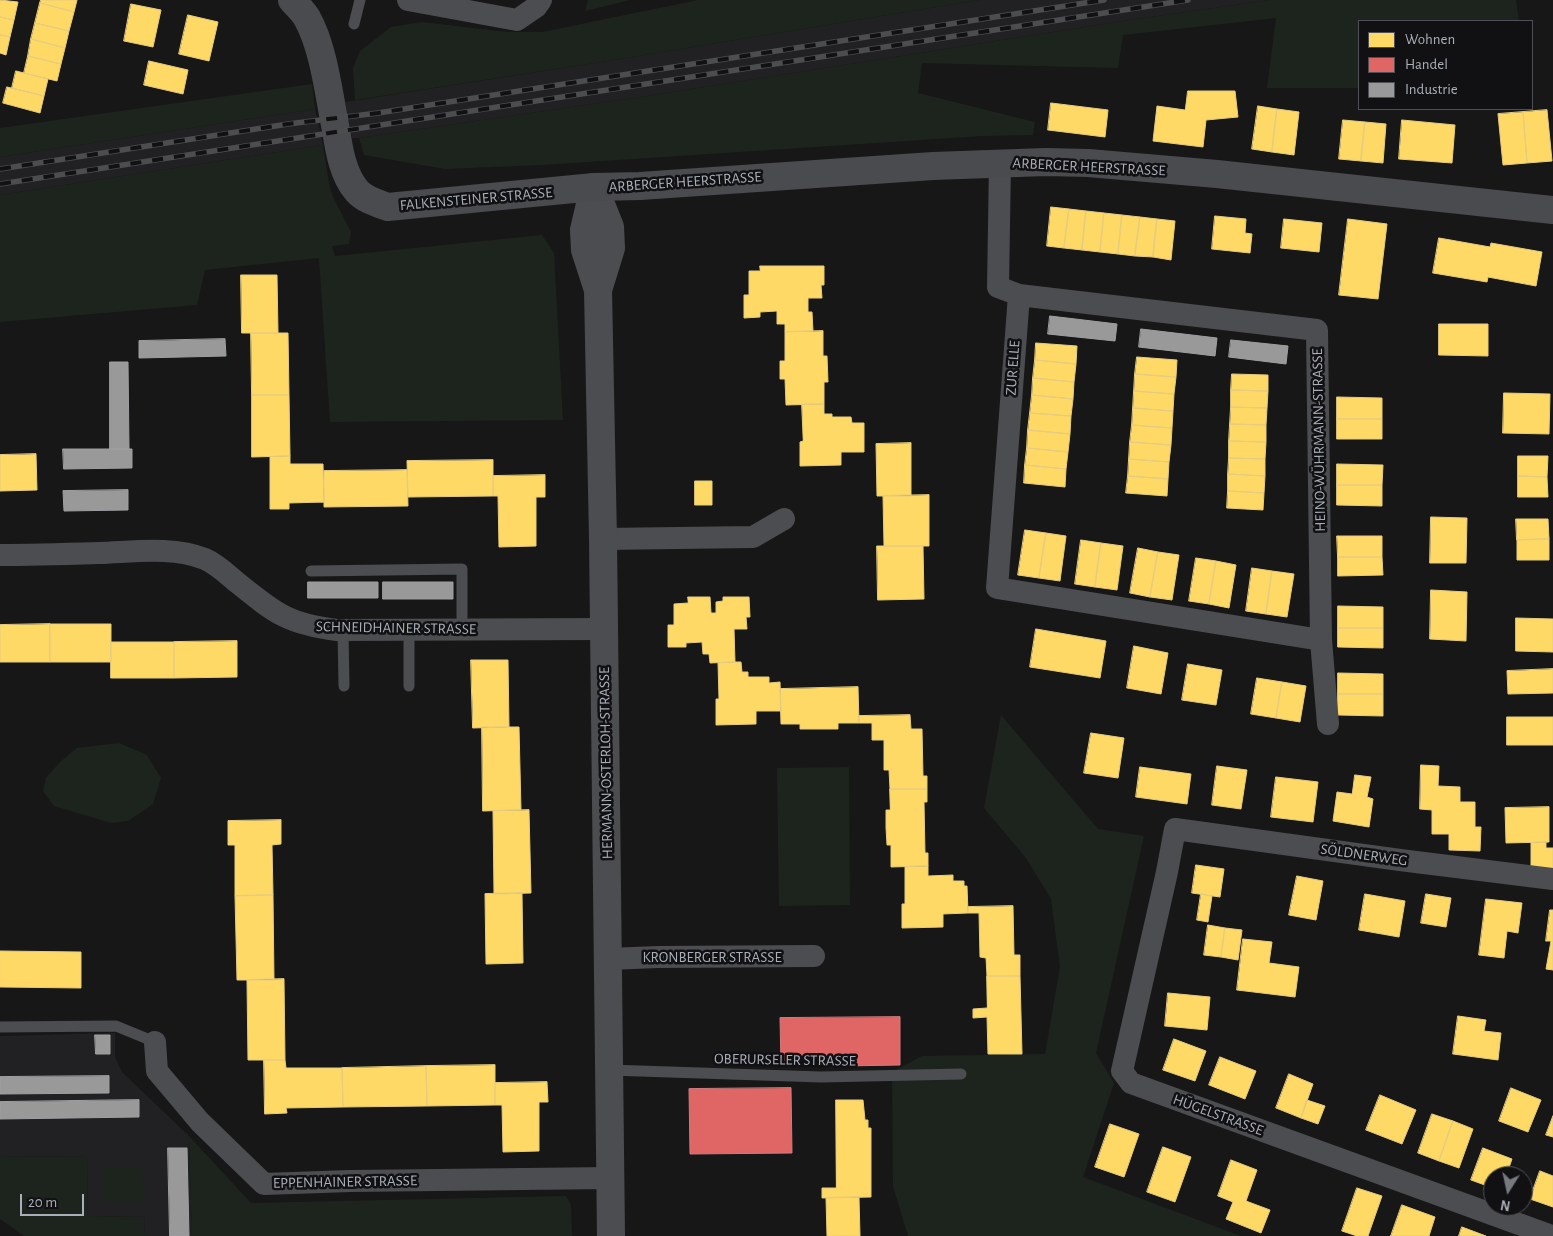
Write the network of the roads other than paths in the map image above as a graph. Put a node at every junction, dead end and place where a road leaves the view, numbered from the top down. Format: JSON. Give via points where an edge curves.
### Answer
{"nodes":[{"id":1,"x":292,"y":0,"type":"edge"},
{"id":2,"x":360,"y":0,"type":"edge"},
{"id":3,"x":408,"y":0,"type":"edge"},
{"id":4,"x":541,"y":0,"type":"edge"},
{"id":5,"x":354,"y":24,"type":"dead end"},
{"id":6,"x":1000,"y":162,"type":"junction"},
{"id":7,"x":594,"y":187,"type":"junction"},
{"id":8,"x":1553,"y":210,"type":"edge"},
{"id":9,"x":1019,"y":295,"type":"junction"},
{"id":10,"x":784,"y":519,"type":"dead end"},
{"id":11,"x":603,"y":539,"type":"junction"},
{"id":12,"x":0,"y":555,"type":"edge"},
{"id":13,"x":311,"y":571,"type":"dead end"},
{"id":14,"x":604,"y":629,"type":"junction"},
{"id":15,"x":343,"y":630,"type":"junction"},
{"id":16,"x":409,"y":630,"type":"junction"},
{"id":17,"x":462,"y":630,"type":"junction"},
{"id":18,"x":1321,"y":640,"type":"junction"},
{"id":19,"x":344,"y":686,"type":"dead end"},
{"id":20,"x":409,"y":686,"type":"dead end"},
{"id":21,"x":1328,"y":724,"type":"dead end"},
{"id":22,"x":1175,"y":829,"type":"joint"},
{"id":23,"x":1553,"y":879,"type":"edge"},
{"id":24,"x":814,"y":956,"type":"dead end"},
{"id":25,"x":609,"y":959,"type":"junction"},
{"id":26,"x":0,"y":1027,"type":"edge"},
{"id":27,"x":155,"y":1042,"type":"joint"},
{"id":28,"x":609,"y":1070,"type":"junction"},
{"id":29,"x":961,"y":1074,"type":"dead end"},
{"id":30,"x":610,"y":1178,"type":"junction"},
{"id":31,"x":611,"y":1236,"type":"edge"},
{"id":32,"x":1552,"y":1236,"type":"edge"}],
"edges":[{"from":1,"to":7,"type":"main road","name":"FALKENSTEINER STRASSE","via":[[306,17],[317,42],[346,171],[358,192],[369,200],[388,207]]},
{"from":2,"to":5,"type":"lane"},
{"from":3,"to":4,"type":"street","via":[[517,20]]},
{"from":6,"to":7,"type":"main road","name":"ARBERGER HEERSTRASSE"},
{"from":6,"to":8,"type":"main road","name":"ARBERGER HEERSTRASSE","via":[[1088,163],[1148,168]]},
{"from":6,"to":9,"type":"street","via":[[998,287]]},
{"from":7,"to":11,"type":"street","name":"HERMANN-OSTERLOH-STRASSE","via":[[610,228],[611,248],[598,290]]},
{"from":9,"to":18,"type":"street","name":"HEINO-WÜHRMANN-STRASSE","via":[[1318,330]]},
{"from":9,"to":18,"type":"street","name":"ZUR ELLE","via":[[997,588]]},
{"from":10,"to":11,"type":"street","via":[[752,537]]},
{"from":11,"to":14,"type":"street","name":"HERMANN-OSTERLOH-STRASSE"},
{"from":12,"to":15,"type":"street","name":"SCHNEIDHAINER STRASSE","via":[[174,552],[206,560],[283,617],[309,626]]},
{"from":13,"to":17,"type":"lane","via":[[462,570]]},
{"from":14,"to":17,"type":"street","name":"SCHNEIDHAINER STRASSE"},
{"from":14,"to":25,"type":"street","name":"HERMANN-OSTERLOH-STRASSE"},
{"from":15,"to":16,"type":"street","name":"SCHNEIDHAINER STRASSE"},
{"from":15,"to":19,"type":"lane"},
{"from":16,"to":17,"type":"street","name":"SCHNEIDHAINER STRASSE"},
{"from":16,"to":20,"type":"lane"},
{"from":18,"to":21,"type":"street","name":"HEINO-WÜHRMANN-STRASSE"},
{"from":22,"to":23,"type":"street","name":"SÖLDNERWEG"},
{"from":22,"to":32,"type":"street","name":"HÜGELSTRASSE","via":[[1122,1071],[1131,1083]]},
{"from":24,"to":25,"type":"street","name":"KRONBERGER STRASSE"},
{"from":25,"to":28,"type":"street","name":"HERMANN-OSTERLOH-STRASSE"},
{"from":26,"to":27,"type":"lane","via":[[116,1026]]},
{"from":27,"to":30,"type":"street","name":"EPPENHAINER STRASSE","via":[[157,1071],[200,1122],[264,1184]]},
{"from":28,"to":29,"type":"lane","name":"OBERURSELER STRASSE","via":[[821,1077]]},
{"from":28,"to":30,"type":"street","name":"HERMANN-OSTERLOH-STRASSE"},
{"from":30,"to":31,"type":"street","name":"HERMANN-OSTERLOH-STRASSE"}]}
